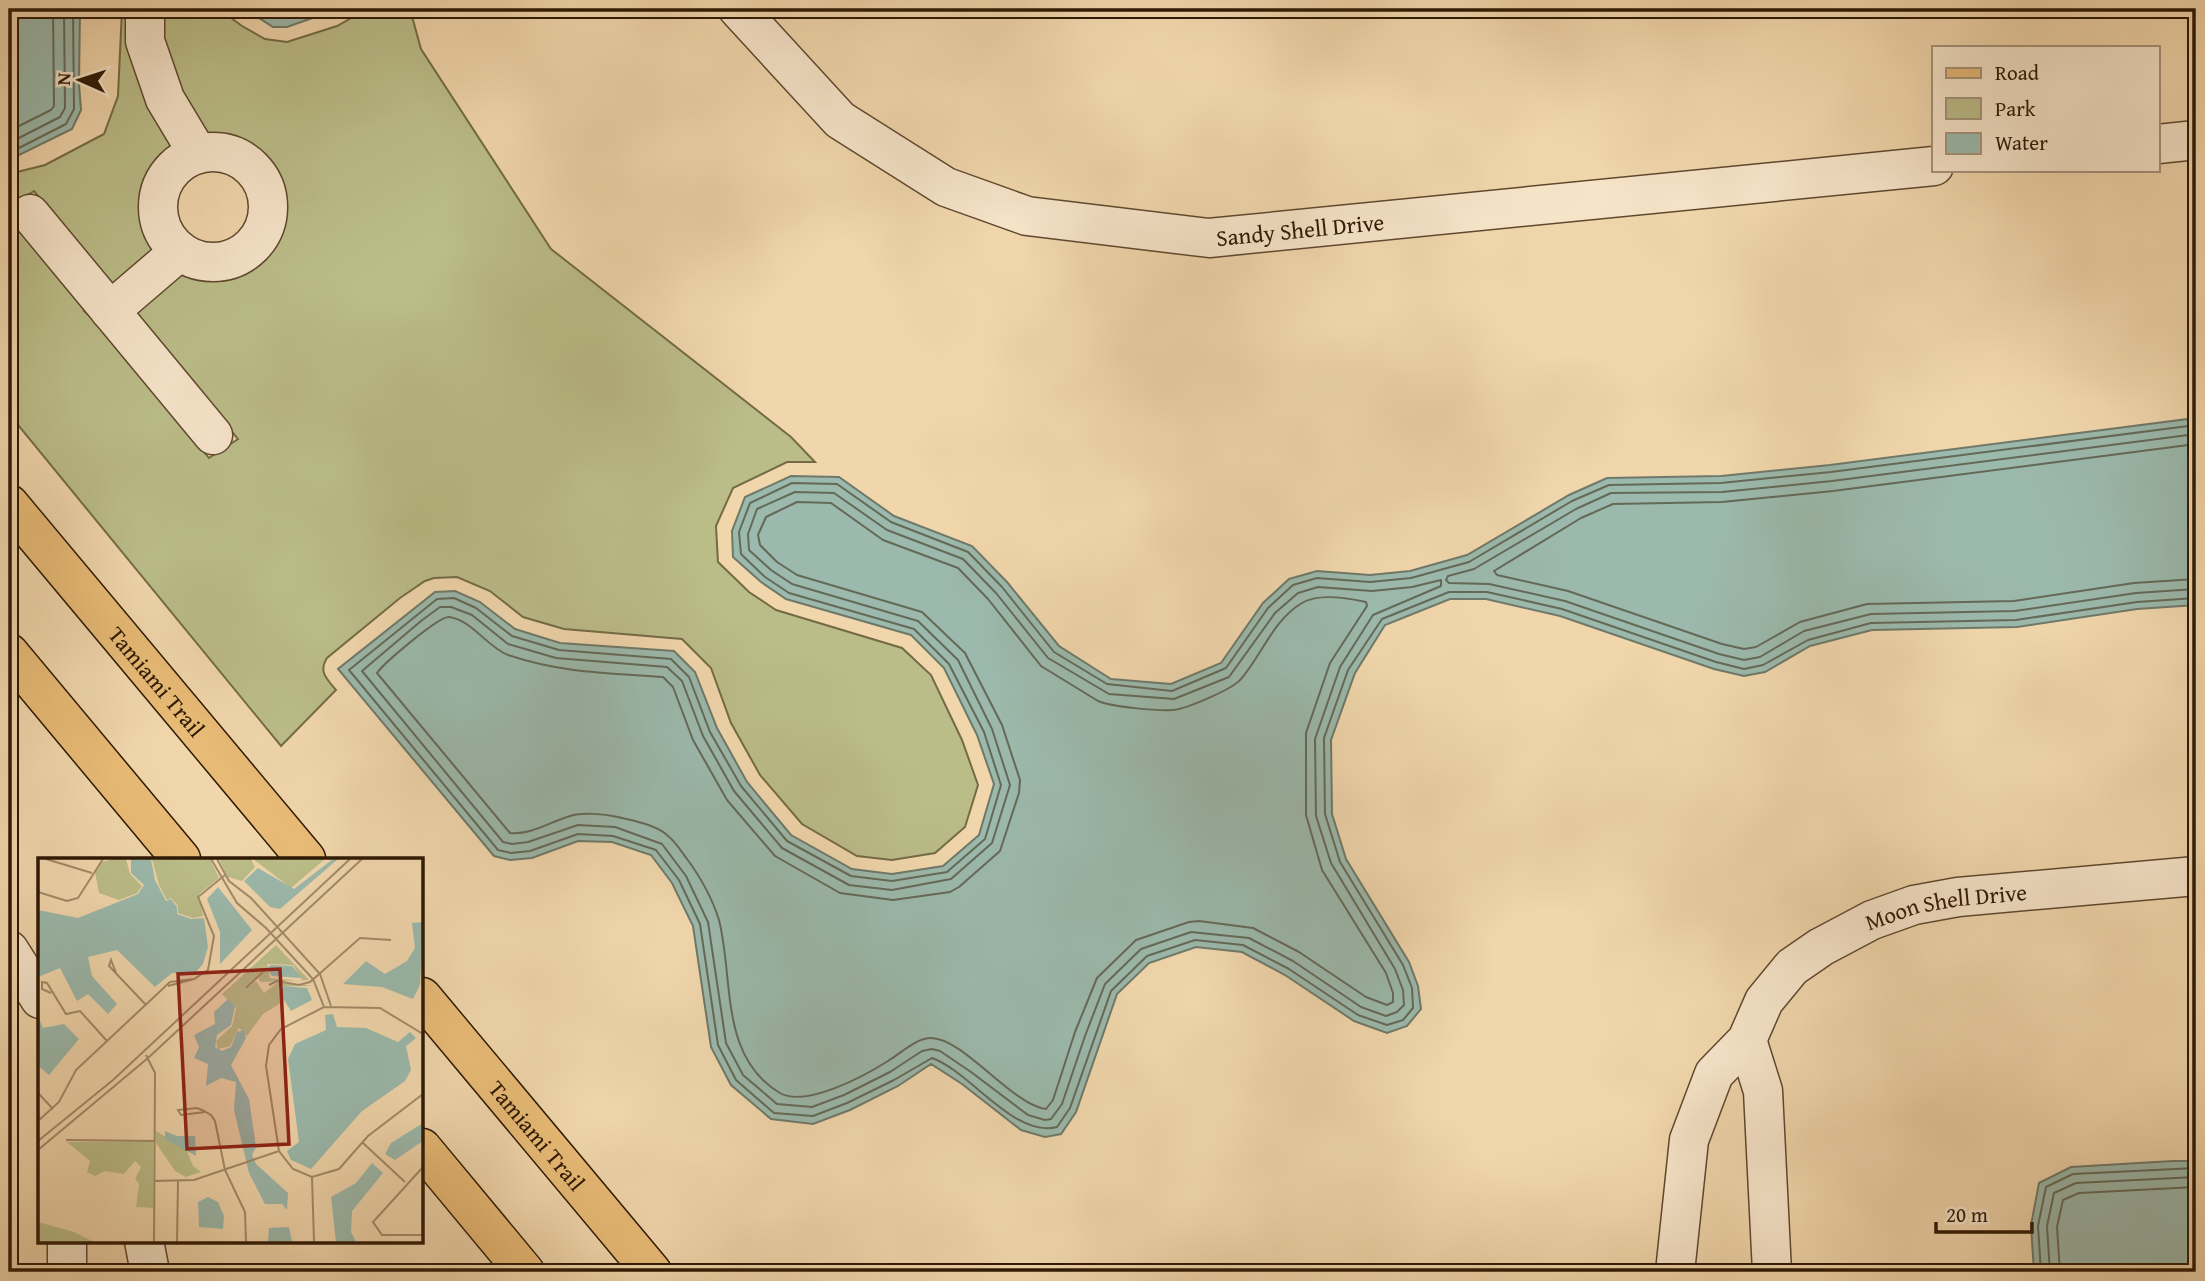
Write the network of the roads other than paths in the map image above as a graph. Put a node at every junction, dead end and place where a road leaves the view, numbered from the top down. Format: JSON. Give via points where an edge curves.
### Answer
{"nodes":[{"id":1,"x":145,"y":9,"type":"edge"},
{"id":2,"x":738,"y":9,"type":"edge"},
{"id":3,"x":2196,"y":140,"type":"edge"},
{"id":4,"x":2160,"y":144,"type":"edge"},
{"id":5,"x":198,"y":154,"type":"junction"},
{"id":6,"x":1932,"y":166,"type":"edge"},
{"id":7,"x":30,"y":214,"type":"dead end"},
{"id":8,"x":180,"y":251,"type":"junction"},
{"id":9,"x":110,"y":311,"type":"junction"},
{"id":10,"x":213,"y":435,"type":"dead end"},
{"id":11,"x":9,"y":504,"type":"edge"},
{"id":12,"x":9,"y":653,"type":"edge"},
{"id":13,"x":180,"y":858,"type":"edge"},
{"id":14,"x":305,"y":858,"type":"edge"},
{"id":15,"x":2196,"y":876,"type":"edge"},
{"id":16,"x":9,"y":950,"type":"edge"},
{"id":17,"x":38,"y":996,"type":"edge"},
{"id":18,"x":424,"y":999,"type":"edge"},
{"id":19,"x":1747,"y":1040,"type":"junction"},
{"id":20,"x":424,"y":1150,"type":"edge"},
{"id":21,"x":67,"y":1242,"type":"edge"},
{"id":22,"x":144,"y":1242,"type":"edge"},
{"id":23,"x":66,"y":1272,"type":"edge"},
{"id":24,"x":150,"y":1272,"type":"edge"},
{"id":25,"x":525,"y":1272,"type":"edge"},
{"id":26,"x":652,"y":1272,"type":"edge"},
{"id":27,"x":1675,"y":1272,"type":"edge"},
{"id":28,"x":1772,"y":1272,"type":"edge"}],
"edges":[{"from":1,"to":5,"type":"street","via":[[145,41],[165,99]]},
{"from":2,"to":6,"type":"street","name":"Sandy Shell Drive","via":[[840,120],[946,187],[1027,216],[1209,238]]},
{"from":3,"to":4,"type":"street"},
{"from":5,"to":8,"type":"street","via":[[170,173],[158,206],[160,223]]},
{"from":5,"to":8,"type":"street","via":[[232,155],[246,163],[264,187],[267,219],[248,250],[232,259],[196,260]]},
{"from":7,"to":9,"type":"street"},
{"from":8,"to":9,"type":"street"},
{"from":9,"to":10,"type":"street"},
{"from":11,"to":14,"type":"main road","name":"Tamiami Trail"},
{"from":12,"to":13,"type":"main road"},
{"from":15,"to":19,"type":"street","name":"Moon Shell Drive","via":[[1958,897],[1914,905],[1872,920],[1792,967],[1764,1001]]},
{"from":16,"to":17,"type":"street"},
{"from":18,"to":26,"type":"main road","name":"Tamiami Trail"},
{"from":19,"to":27,"type":"street","name":"Moon Shell Drive","via":[[1714,1074],[1689,1140]]},
{"from":19,"to":28,"type":"street","via":[[1763,1091]]},
{"from":20,"to":25,"type":"main road"},
{"from":21,"to":23,"type":"street"},
{"from":22,"to":24,"type":"street"}]}
